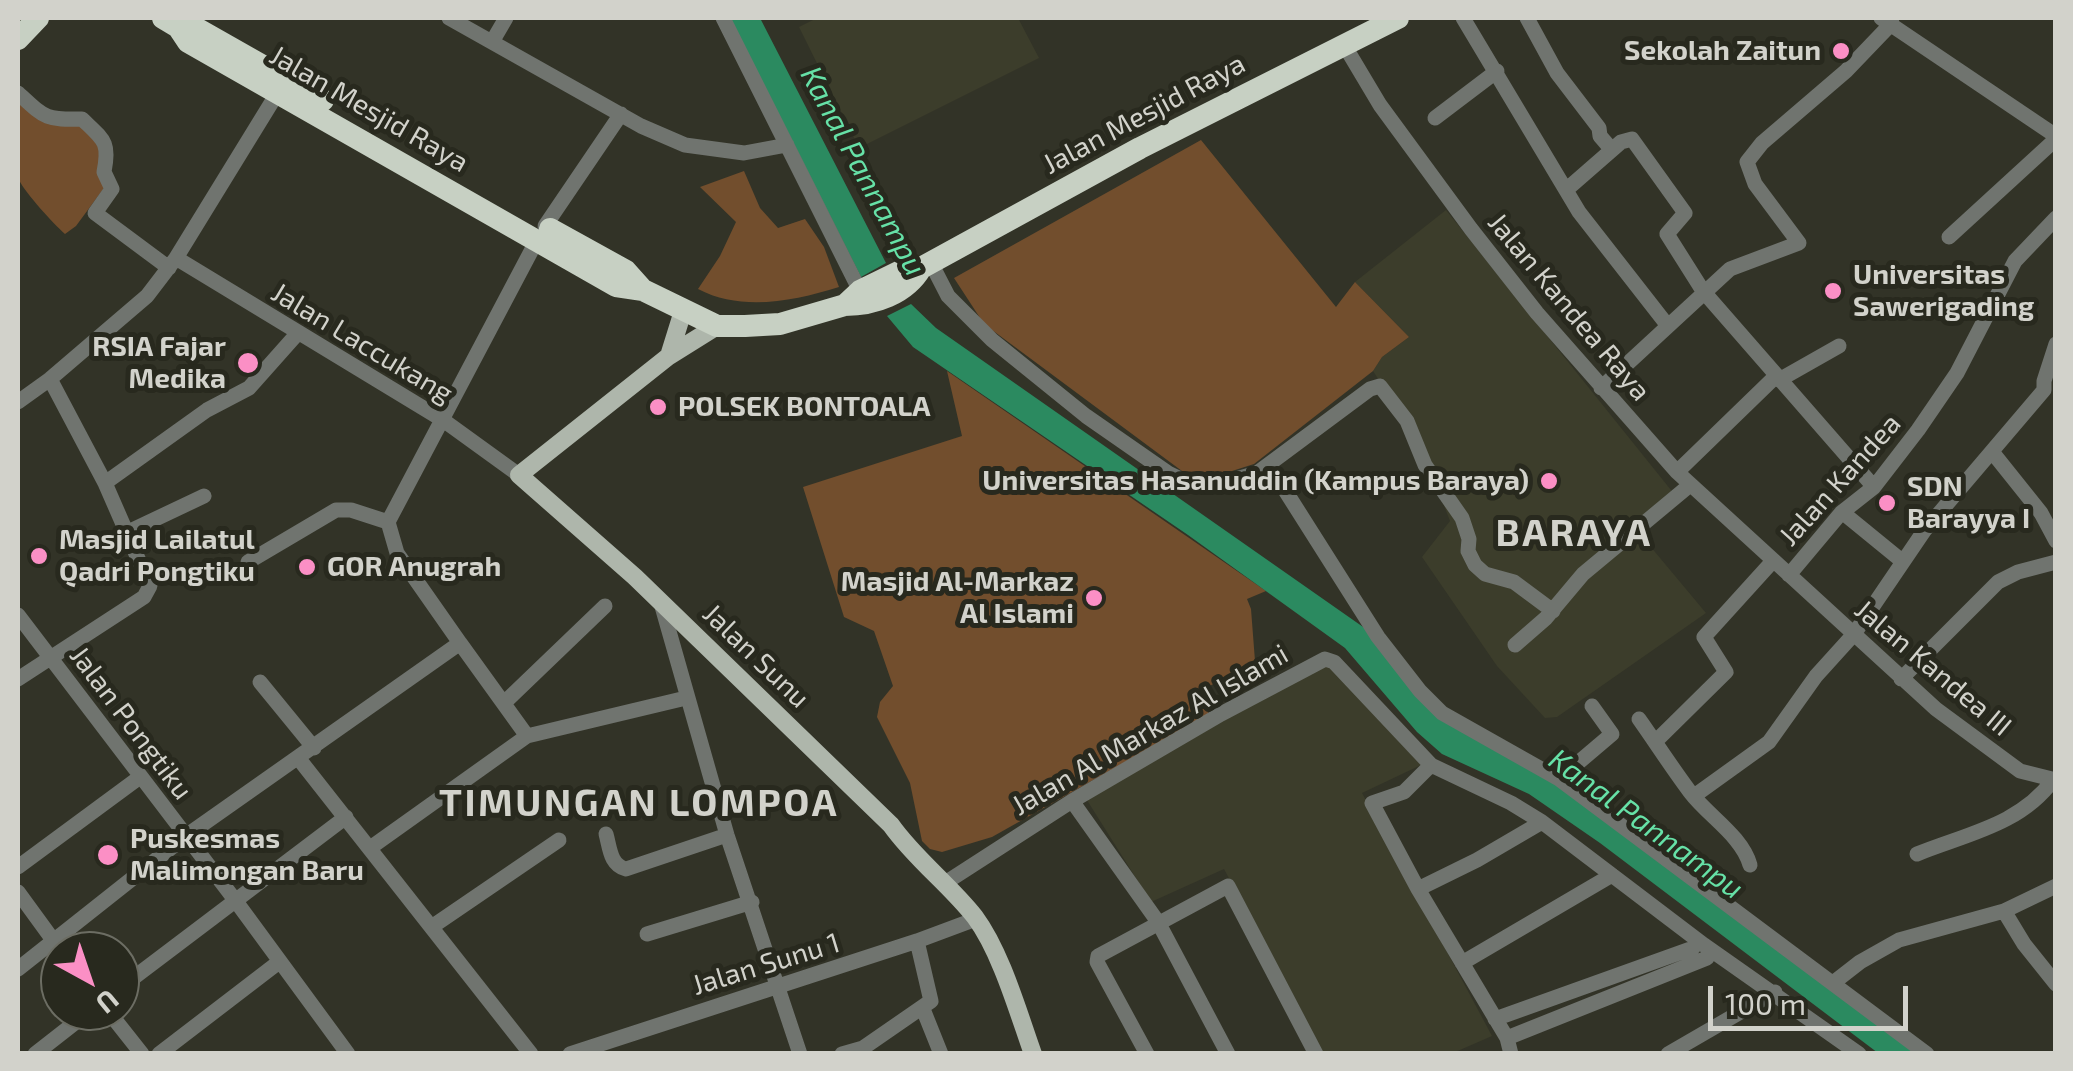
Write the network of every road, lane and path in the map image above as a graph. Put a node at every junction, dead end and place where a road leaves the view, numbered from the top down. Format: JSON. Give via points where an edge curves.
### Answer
{"nodes":[{"id":1,"x":38,"y":18,"type":"edge"},
{"id":2,"x":449,"y":18,"type":"edge"},
{"id":3,"x":506,"y":18,"type":"edge"},
{"id":4,"x":723,"y":18,"type":"edge"},
{"id":5,"x":1398,"y":18,"type":"edge"},
{"id":6,"x":1464,"y":18,"type":"edge"},
{"id":7,"x":1527,"y":18,"type":"edge"},
{"id":8,"x":1887,"y":20,"type":"edge"},
{"id":9,"x":171,"y":22,"type":"edge"},
{"id":10,"x":18,"y":39,"type":"edge"},
{"id":11,"x":492,"y":42,"type":"junction"},
{"id":12,"x":1343,"y":42,"type":"junction"},
{"id":13,"x":1497,"y":71,"type":"junction"},
{"id":14,"x":278,"y":92,"type":"junction"},
{"id":15,"x":18,"y":93,"type":"edge"},
{"id":16,"x":322,"y":108,"type":"junction"},
{"id":17,"x":621,"y":114,"type":"junction"},
{"id":18,"x":1435,"y":118,"type":"dead end"},
{"id":19,"x":2056,"y":138,"type":"edge"},
{"id":20,"x":787,"y":145,"type":"junction"},
{"id":21,"x":1612,"y":150,"type":"junction"},
{"id":22,"x":1566,"y":190,"type":"junction"},
{"id":23,"x":2056,"y":218,"type":"edge"},
{"id":24,"x":541,"y":233,"type":"junction"},
{"id":25,"x":1949,"y":237,"type":"dead end"},
{"id":26,"x":172,"y":263,"type":"junction"},
{"id":27,"x":926,"y":266,"type":"junction"},
{"id":28,"x":1703,"y":291,"type":"junction"},
{"id":29,"x":862,"y":296,"type":"junction"},
{"id":30,"x":683,"y":311,"type":"junction"},
{"id":31,"x":717,"y":326,"type":"junction"},
{"id":32,"x":1668,"y":326,"type":"junction"},
{"id":33,"x":297,"y":334,"type":"junction"},
{"id":34,"x":2056,"y":344,"type":"edge"},
{"id":35,"x":1839,"y":346,"type":"dead end"},
{"id":36,"x":669,"y":356,"type":"junction"},
{"id":37,"x":1777,"y":378,"type":"junction"},
{"id":38,"x":50,"y":379,"type":"junction"},
{"id":39,"x":1601,"y":388,"type":"junction"},
{"id":40,"x":2044,"y":390,"type":"junction"},
{"id":41,"x":18,"y":402,"type":"edge"},
{"id":42,"x":2055,"y":407,"type":"edge"},
{"id":43,"x":442,"y":420,"type":"junction"},
{"id":44,"x":1993,"y":453,"type":"junction"},
{"id":45,"x":1269,"y":465,"type":"junction"},
{"id":46,"x":1676,"y":472,"type":"junction"},
{"id":47,"x":519,"y":476,"type":"junction"},
{"id":48,"x":106,"y":484,"type":"junction"},
{"id":49,"x":1690,"y":485,"type":"junction"},
{"id":50,"x":1874,"y":487,"type":"junction"},
{"id":51,"x":204,"y":496,"type":"dead end"},
{"id":52,"x":1842,"y":512,"type":"junction"},
{"id":53,"x":388,"y":522,"type":"junction"},
{"id":54,"x":128,"y":532,"type":"junction"},
{"id":55,"x":2056,"y":542,"type":"edge"},
{"id":56,"x":248,"y":562,"type":"dead end"},
{"id":57,"x":1772,"y":562,"type":"junction"},
{"id":58,"x":1902,"y":562,"type":"junction"},
{"id":59,"x":2056,"y":562,"type":"edge"},
{"id":60,"x":1789,"y":575,"type":"junction"},
{"id":61,"x":661,"y":602,"type":"junction"},
{"id":62,"x":605,"y":606,"type":"dead end"},
{"id":63,"x":1553,"y":611,"type":"junction"},
{"id":64,"x":18,"y":615,"type":"edge"},
{"id":65,"x":1854,"y":634,"type":"junction"},
{"id":66,"x":460,"y":643,"type":"junction"},
{"id":67,"x":1516,"y":645,"type":"dead end"},
{"id":68,"x":50,"y":658,"type":"junction"},
{"id":69,"x":18,"y":679,"type":"edge"},
{"id":70,"x":1901,"y":679,"type":"junction"},
{"id":71,"x":260,"y":682,"type":"dead end"},
{"id":72,"x":686,"y":698,"type":"junction"},
{"id":73,"x":504,"y":703,"type":"junction"},
{"id":74,"x":1592,"y":706,"type":"dead end"},
{"id":75,"x":1639,"y":719,"type":"dead end"},
{"id":76,"x":527,"y":736,"type":"junction"},
{"id":77,"x":1655,"y":742,"type":"junction"},
{"id":78,"x":314,"y":748,"type":"junction"},
{"id":79,"x":299,"y":759,"type":"junction"},
{"id":80,"x":1431,"y":764,"type":"junction"},
{"id":81,"x":140,"y":777,"type":"junction"},
{"id":82,"x":1559,"y":779,"type":"junction"},
{"id":83,"x":2054,"y":780,"type":"edge"},
{"id":84,"x":1694,"y":796,"type":"junction"},
{"id":85,"x":1072,"y":801,"type":"junction"},
{"id":86,"x":346,"y":817,"type":"junction"},
{"id":87,"x":1542,"y":822,"type":"junction"},
{"id":88,"x":606,"y":834,"type":"dead end"},
{"id":89,"x":727,"y":835,"type":"junction"},
{"id":90,"x":186,"y":836,"type":"junction"},
{"id":91,"x":559,"y":840,"type":"dead end"},
{"id":92,"x":370,"y":848,"type":"junction"},
{"id":93,"x":1917,"y":854,"type":"dead end"},
{"id":94,"x":1750,"y":866,"type":"dead end"},
{"id":95,"x":18,"y":868,"type":"edge"},
{"id":96,"x":1612,"y":875,"type":"junction"},
{"id":97,"x":944,"y":883,"type":"junction"},
{"id":98,"x":2056,"y":886,"type":"edge"},
{"id":99,"x":1418,"y":889,"type":"junction"},
{"id":100,"x":18,"y":892,"type":"edge"},
{"id":101,"x":235,"y":900,"type":"junction"},
{"id":102,"x":752,"y":902,"type":"junction"},
{"id":103,"x":2004,"y":911,"type":"junction"},
{"id":104,"x":976,"y":918,"type":"junction"},
{"id":105,"x":1158,"y":922,"type":"junction"},
{"id":106,"x":433,"y":926,"type":"junction"},
{"id":107,"x":46,"y":931,"type":"edge"},
{"id":108,"x":75,"y":931,"type":"edge"},
{"id":109,"x":647,"y":934,"type":"dead end"},
{"id":110,"x":918,"y":941,"type":"junction"},
{"id":111,"x":40,"y":956,"type":"edge"},
{"id":112,"x":280,"y":962,"type":"junction"},
{"id":113,"x":1462,"y":963,"type":"junction"},
{"id":114,"x":18,"y":969,"type":"edge"},
{"id":115,"x":140,"y":973,"type":"edge"},
{"id":116,"x":1833,"y":983,"type":"junction"},
{"id":117,"x":2056,"y":984,"type":"edge"},
{"id":118,"x":779,"y":987,"type":"junction"},
{"id":119,"x":1775,"y":992,"type":"junction"},
{"id":120,"x":923,"y":1009,"type":"junction"},
{"id":121,"x":1495,"y":1019,"type":"junction"},
{"id":122,"x":64,"y":1031,"type":"edge"},
{"id":123,"x":124,"y":1031,"type":"edge"},
{"id":124,"x":617,"y":1046,"type":"edge"},
{"id":125,"x":1509,"y":1046,"type":"edge"},
{"id":126,"x":1850,"y":1051,"type":"edge"},
{"id":127,"x":35,"y":1054,"type":"edge"},
{"id":128,"x":142,"y":1054,"type":"edge"},
{"id":129,"x":158,"y":1054,"type":"edge"},
{"id":130,"x":348,"y":1054,"type":"edge"},
{"id":131,"x":531,"y":1054,"type":"edge"},
{"id":132,"x":570,"y":1054,"type":"edge"},
{"id":133,"x":800,"y":1054,"type":"edge"},
{"id":134,"x":842,"y":1054,"type":"edge"},
{"id":135,"x":940,"y":1054,"type":"edge"},
{"id":136,"x":1033,"y":1054,"type":"edge"},
{"id":137,"x":1147,"y":1054,"type":"edge"},
{"id":138,"x":1228,"y":1054,"type":"edge"},
{"id":139,"x":1316,"y":1054,"type":"edge"},
{"id":140,"x":1668,"y":1054,"type":"edge"},
{"id":141,"x":1927,"y":1054,"type":"edge"}],
"edges":[{"from":1,"to":10,"type":"highway"},
{"from":2,"to":11,"type":"street"},
{"from":3,"to":11,"type":"street"},
{"from":4,"to":20,"type":"street"},
{"from":5,"to":12,"type":"highway","name":"Jalan Mesjid Raya"},
{"from":6,"to":13,"type":"street"},
{"from":7,"to":21,"type":"street","via":[[1557,74]]},
{"from":8,"to":19,"type":"street"},
{"from":8,"to":28,"type":"street","via":[[1846,71],[1747,162],[1750,176],[1799,243],[1738,265]]},
{"from":9,"to":14,"type":"highway","name":"Jalan Mesjid Raya","via":[[188,42]]},
{"from":9,"to":16,"type":"highway","name":"Jalan Mesjid Raya","via":[[196,28]]},
{"from":11,"to":17,"type":"street"},
{"from":12,"to":27,"type":"highway","name":"Jalan Mesjid Raya"},
{"from":12,"to":39,"type":"street","name":"Jalan Kandea Raya","via":[[1439,186]]},
{"from":13,"to":18,"type":"street"},
{"from":13,"to":22,"type":"street"},
{"from":14,"to":16,"type":"highway","name":"Jalan Mesjid Raya"},
{"from":14,"to":26,"type":"street"},
{"from":15,"to":26,"type":"street","name":"Jalan Laccukang","via":[[55,121],[82,119],[107,145],[104,172],[112,189],[96,212]]},
{"from":16,"to":24,"type":"highway","name":"Jalan Mesjid Raya"},
{"from":17,"to":20,"type":"street","via":[[698,149],[744,154]]},
{"from":17,"to":24,"type":"street"},
{"from":19,"to":25,"type":"street"},
{"from":20,"to":29,"type":"street"},
{"from":21,"to":22,"type":"street"},
{"from":21,"to":28,"type":"street","via":[[1632,139],[1681,206],[1686,216],[1667,234]]},
{"from":22,"to":32,"type":"street"},
{"from":23,"to":50,"type":"street","name":"Jalan Kandea","via":[[2018,256],[1946,391]]},
{"from":24,"to":30,"type":"highway","name":"Jalan Mesjid Raya","via":[[616,286],[643,290]]},
{"from":24,"to":43,"type":"street"},
{"from":26,"to":33,"type":"street","name":"Jalan Laccukang"},
{"from":26,"to":38,"type":"street","via":[[146,296]]},
{"from":27,"to":29,"type":"highway","name":"Jalan Mesjid Raya"},
{"from":27,"to":45,"type":"street","via":[[975,325],[1168,474],[1207,485]]},
{"from":28,"to":32,"type":"street"},
{"from":28,"to":37,"type":"street"},
{"from":29,"to":31,"type":"highway","name":"Jalan Mesjid Raya","via":[[780,324]]},
{"from":30,"to":31,"type":"highway","name":"Jalan Mesjid Raya"},
{"from":30,"to":36,"type":"main road"},
{"from":31,"to":36,"type":"main road"},
{"from":32,"to":39,"type":"street"},
{"from":33,"to":43,"type":"street","name":"Jalan Laccukang"},
{"from":33,"to":48,"type":"street","via":[[249,388],[207,410]]},
{"from":34,"to":40,"type":"street"},
{"from":35,"to":37,"type":"street"},
{"from":36,"to":47,"type":"main road"},
{"from":37,"to":46,"type":"street"},
{"from":37,"to":50,"type":"street"},
{"from":38,"to":41,"type":"street"},
{"from":38,"to":48,"type":"street"},
{"from":39,"to":46,"type":"street","name":"Jalan Kandea Raya"},
{"from":40,"to":42,"type":"street"},
{"from":40,"to":44,"type":"street"},
{"from":43,"to":47,"type":"street","name":"Jalan Laccukang"},
{"from":43,"to":53,"type":"street"},
{"from":44,"to":55,"type":"street"},
{"from":44,"to":58,"type":"street"},
{"from":45,"to":63,"type":"street","via":[[1380,386],[1462,518],[1474,565],[1514,582]]},
{"from":45,"to":82,"type":"street","via":[[1420,691],[1458,725]]},
{"from":46,"to":49,"type":"street","name":"Jalan Kandea Raya"},
{"from":47,"to":61,"type":"main road","name":"Jalan Sunu"},
{"from":48,"to":54,"type":"street"},
{"from":49,"to":57,"type":"street","name":"Jalan Kandea Raya"},
{"from":49,"to":63,"type":"street","via":[[1583,574]]},
{"from":50,"to":52,"type":"street","name":"Jalan Kandea"},
{"from":51,"to":54,"type":"street"},
{"from":52,"to":58,"type":"street"},
{"from":52,"to":60,"type":"street","name":"Jalan Kandea"},
{"from":53,"to":56,"type":"street","via":[[336,510]]},
{"from":53,"to":66,"type":"street","via":[[397,553]]},
{"from":54,"to":68,"type":"street","via":[[148,591]]},
{"from":57,"to":60,"type":"street","name":"Jalan Kandea Raya"},
{"from":57,"to":77,"type":"street","via":[[1704,637],[1726,672]]},
{"from":58,"to":65,"type":"street"},
{"from":59,"to":70,"type":"street","via":[[1998,582]]},
{"from":60,"to":65,"type":"street","name":"Jalan Kandea III"},
{"from":61,"to":72,"type":"street"},
{"from":61,"to":97,"type":"main road","name":"Jalan Sunu"},
{"from":62,"to":73,"type":"street"},
{"from":63,"to":67,"type":"street"},
{"from":64,"to":68,"type":"street","name":"Jalan Pongtiku"},
{"from":65,"to":70,"type":"street","name":"Jalan Kandea III"},
{"from":65,"to":84,"type":"street","via":[[1769,742]]},
{"from":66,"to":73,"type":"street"},
{"from":66,"to":78,"type":"street"},
{"from":68,"to":69,"type":"street"},
{"from":68,"to":81,"type":"street","name":"Jalan Pongtiku"},
{"from":70,"to":83,"type":"street","name":"Jalan Kandea III","via":[[2001,759]]},
{"from":71,"to":78,"type":"street"},
{"from":72,"to":76,"type":"street"},
{"from":72,"to":89,"type":"street"},
{"from":73,"to":76,"type":"street"},
{"from":74,"to":82,"type":"street","via":[[1612,734]]},
{"from":75,"to":77,"type":"street"},
{"from":76,"to":92,"type":"street"},
{"from":77,"to":84,"type":"street"},
{"from":78,"to":79,"type":"street"},
{"from":79,"to":86,"type":"street"},
{"from":79,"to":90,"type":"street"},
{"from":80,"to":85,"type":"street","name":"Jalan Al Markaz Al Islami","via":[[1325,658]]},
{"from":80,"to":87,"type":"street","name":"Jalan Al Markaz Al Islami"},
{"from":80,"to":99,"type":"street","via":[[1404,792],[1372,804]]},
{"from":81,"to":90,"type":"street","name":"Jalan Pongtiku"},
{"from":81,"to":95,"type":"street"},
{"from":82,"to":116,"type":"street"},
{"from":83,"to":93,"type":"street","via":[[2019,815]]},
{"from":84,"to":94,"type":"street","via":[[1731,833]]},
{"from":85,"to":97,"type":"street","name":"Jalan Al Markaz Al Islami"},
{"from":85,"to":105,"type":"street"},
{"from":86,"to":92,"type":"street"},
{"from":86,"to":101,"type":"street"},
{"from":87,"to":96,"type":"street","name":"Jalan Al Markaz Al Islami"},
{"from":87,"to":99,"type":"street"},
{"from":88,"to":89,"type":"street","via":[[612,860],[626,869]]},
{"from":89,"to":102,"type":"street"},
{"from":90,"to":101,"type":"street","name":"Jalan Pongtiku"},
{"from":90,"to":108,"type":"street"},
{"from":91,"to":106,"type":"street"},
{"from":92,"to":106,"type":"street"},
{"from":96,"to":113,"type":"street"},
{"from":96,"to":119,"type":"street","name":"Jalan Al Markaz Al Islami"},
{"from":97,"to":104,"type":"main road","name":"Jalan Sunu"},
{"from":98,"to":103,"type":"street"},
{"from":99,"to":113,"type":"street"},
{"from":100,"to":107,"type":"street"},
{"from":101,"to":112,"type":"street","name":"Jalan Pongtiku"},
{"from":101,"to":115,"type":"street"},
{"from":102,"to":109,"type":"street"},
{"from":102,"to":118,"type":"street"},
{"from":103,"to":116,"type":"street","via":[[1899,940]]},
{"from":103,"to":117,"type":"street"},
{"from":104,"to":110,"type":"street","name":"Jalan Sunu 1"},
{"from":104,"to":136,"type":"main road","name":"Jalan Sunu"},
{"from":105,"to":137,"type":"street","via":[[1097,958]]},
{"from":105,"to":138,"type":"street"},
{"from":105,"to":139,"type":"street","via":[[1228,886]]},
{"from":106,"to":131,"type":"street"},
{"from":110,"to":118,"type":"street","name":"Jalan Sunu 1"},
{"from":110,"to":120,"type":"street","via":[[931,997]]},
{"from":111,"to":114,"type":"street"},
{"from":112,"to":129,"type":"street"},
{"from":112,"to":130,"type":"street","name":"Jalan Pongtiku"},
{"from":113,"to":121,"type":"street"},
{"from":116,"to":141,"type":"street"},
{"from":118,"to":124,"type":"street","name":"Jalan Sunu 1"},
{"from":118,"to":133,"type":"street"},
{"from":119,"to":126,"type":"street","name":"Jalan Al Markaz Al Islami"},
{"from":119,"to":140,"type":"street"},
{"from":120,"to":134,"type":"street"},
{"from":120,"to":135,"type":"street"},
{"from":121,"to":125,"type":"street"},
{"from":121,"to":125,"type":"street","via":[[1700,953]]},
{"from":122,"to":127,"type":"street"},
{"from":123,"to":128,"type":"street"},
{"from":124,"to":132,"type":"street","name":"Jalan Sunu 1"}]}
